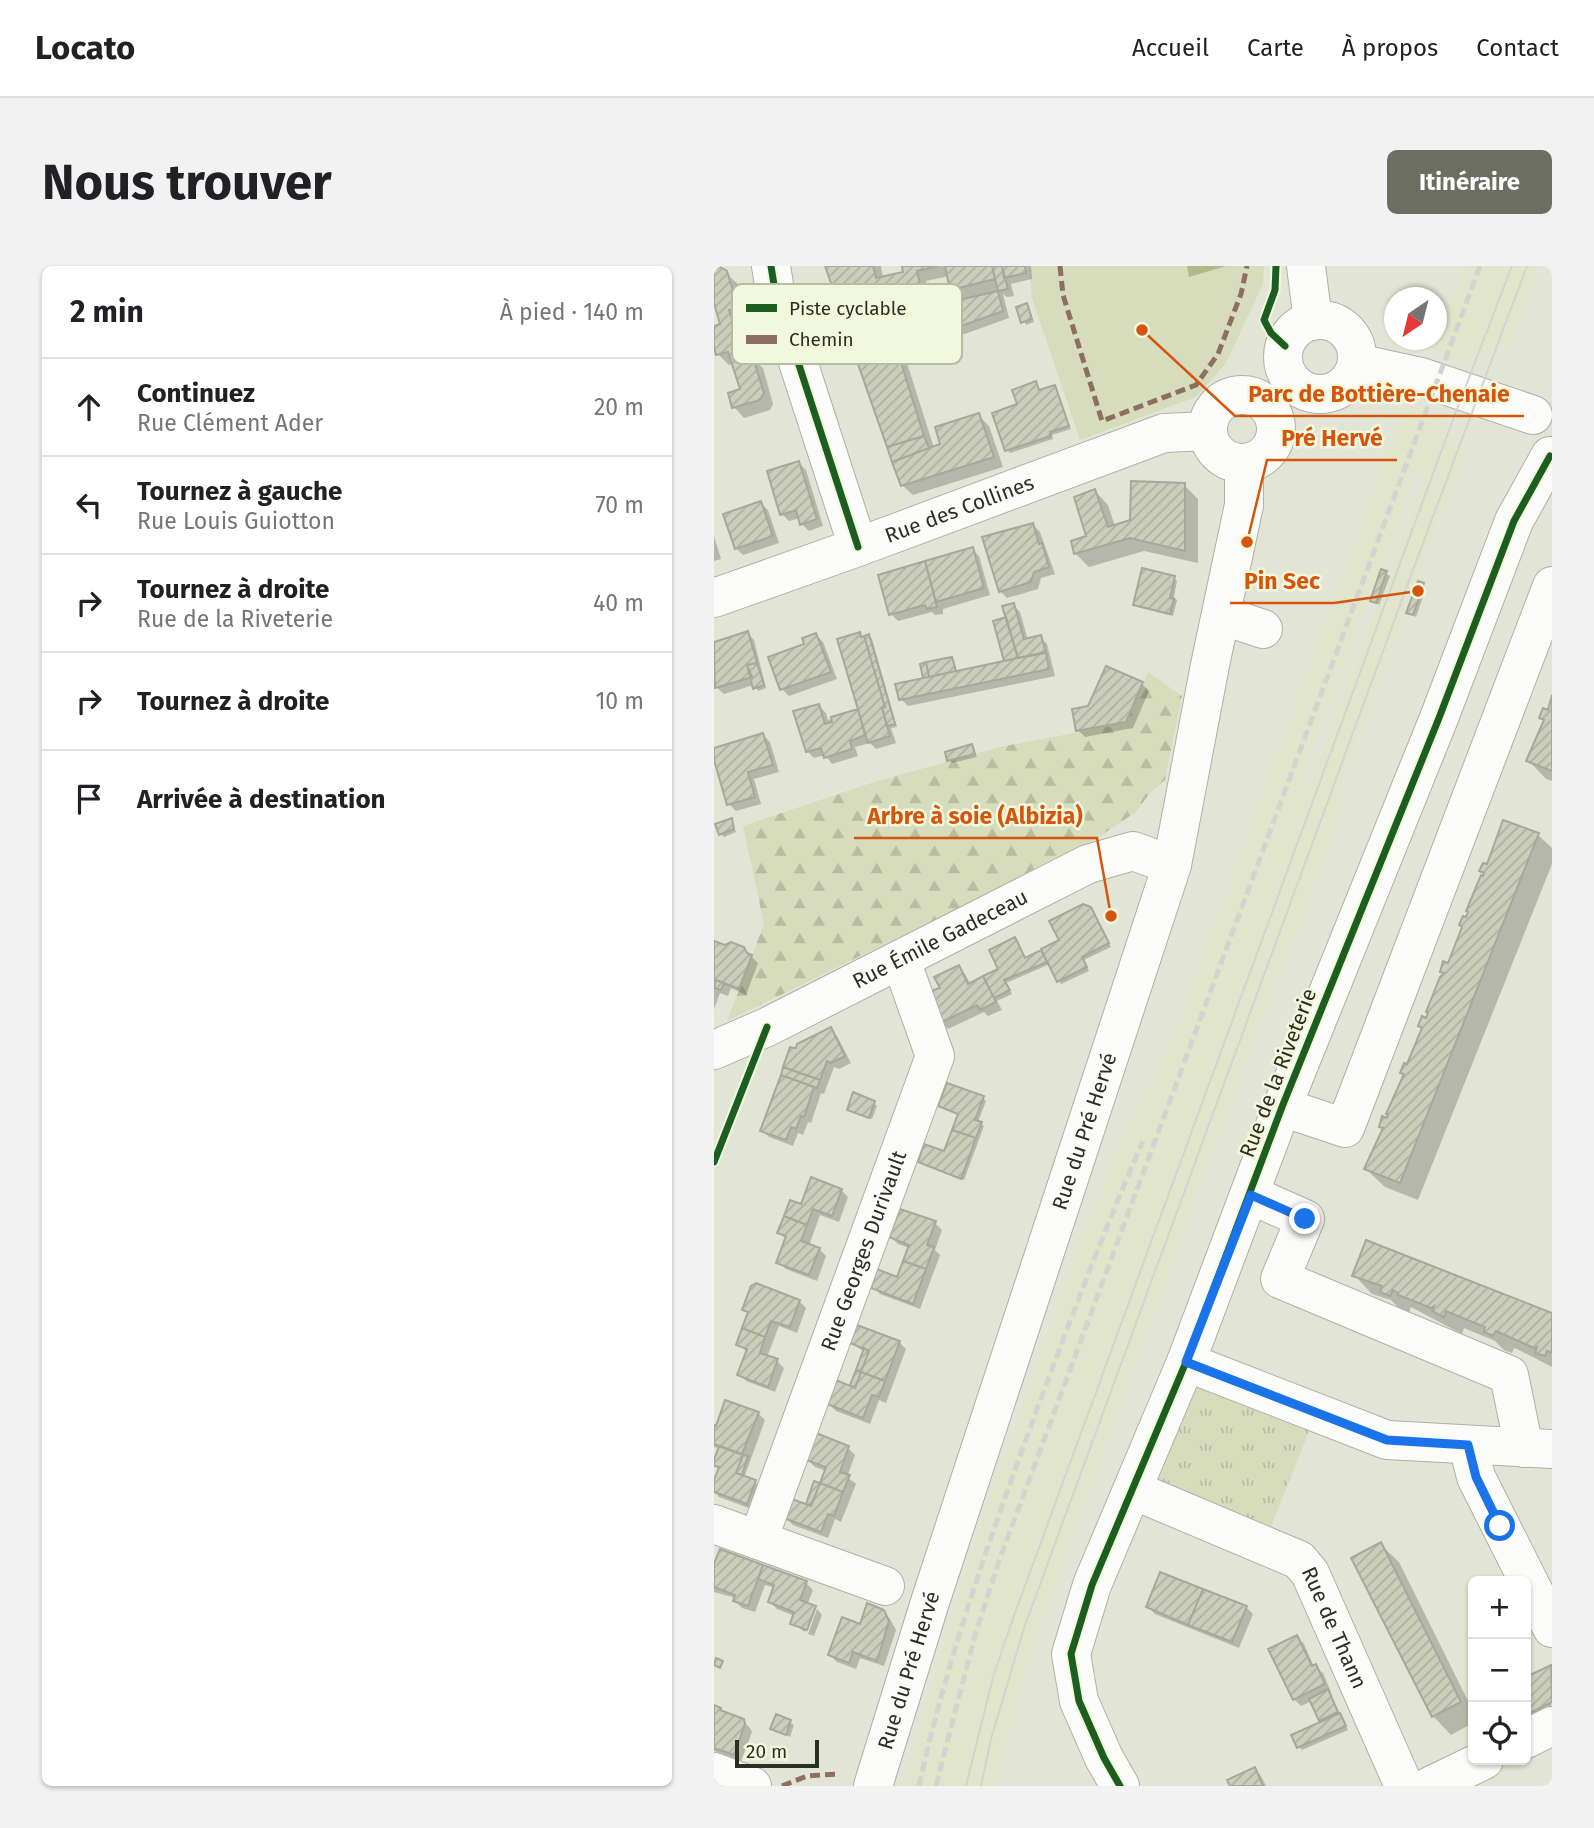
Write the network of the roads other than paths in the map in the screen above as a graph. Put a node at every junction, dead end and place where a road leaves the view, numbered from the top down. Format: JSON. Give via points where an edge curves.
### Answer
{"nodes":[{"id":1,"x":771,"y":266,"type":"edge"},
{"id":2,"x":1306,"y":266,"type":"edge"},
{"id":3,"x":774,"y":284,"type":"edge"},
{"id":4,"x":1313,"y":321,"type":"junction"},
{"id":5,"x":1283,"y":360,"type":"junction"},
{"id":6,"x":1357,"y":363,"type":"junction"},
{"id":7,"x":799,"y":364,"type":"edge"},
{"id":8,"x":1317,"y":394,"type":"junction"},
{"id":9,"x":1237,"y":396,"type":"junction"},
{"id":10,"x":1542,"y":406,"type":"edge"},
{"id":11,"x":1208,"y":431,"type":"junction"},
{"id":12,"x":1276,"y":433,"type":"junction"},
{"id":13,"x":1551,"y":456,"type":"edge"},
{"id":14,"x":1244,"y":463,"type":"junction"},
{"id":15,"x":859,"y":547,"type":"junction"},
{"id":16,"x":1498,"y":561,"type":"junction"},
{"id":17,"x":1552,"y":584,"type":"edge"},
{"id":18,"x":714,"y":598,"type":"edge"},
{"id":19,"x":1221,"y":615,"type":"junction"},
{"id":20,"x":1263,"y":629,"type":"dead end"},
{"id":21,"x":1172,"y":865,"type":"junction"},
{"id":22,"x":901,"y":960,"type":"junction"},
{"id":23,"x":714,"y":1050,"type":"edge"},
{"id":24,"x":1282,"y":1107,"type":"junction"},
{"id":25,"x":1251,"y":1195,"type":"junction"},
{"id":26,"x":1186,"y":1362,"type":"junction"},
{"id":27,"x":1468,"y":1445,"type":"junction"},
{"id":28,"x":1538,"y":1449,"type":"edge"},
{"id":29,"x":1133,"y":1490,"type":"junction"},
{"id":30,"x":714,"y":1524,"type":"edge"},
{"id":31,"x":758,"y":1540,"type":"junction"},
{"id":32,"x":885,"y":1586,"type":"dead end"},
{"id":33,"x":1552,"y":1628,"type":"edge"},
{"id":34,"x":1552,"y":1726,"type":"edge"},
{"id":35,"x":1531,"y":1736,"type":"edge"},
{"id":36,"x":1474,"y":1765,"type":"edge"},
{"id":37,"x":714,"y":1772,"type":"edge"},
{"id":38,"x":752,"y":1786,"type":"edge"},
{"id":39,"x":873,"y":1786,"type":"edge"},
{"id":40,"x":1120,"y":1786,"type":"edge"},
{"id":41,"x":1404,"y":1786,"type":"edge"},
{"id":42,"x":1430,"y":1786,"type":"edge"}],
"edges":[{"from":1,"to":3,"type":"street"},
{"from":2,"to":4,"type":"street"},
{"from":4,"to":5,"type":"street","via":[[1289,337]]},
{"from":4,"to":6,"type":"street","via":[[1325,320],[1346,331],[1357,351]]},
{"from":5,"to":8,"type":"street","via":[[1290,379]]},
{"from":5,"to":9,"type":"street","via":[[1266,366]]},
{"from":6,"to":8,"type":"street","via":[[1338,390]]},
{"from":6,"to":10,"type":"street"},
{"from":7,"to":15,"type":"street"},
{"from":8,"to":12,"type":"street","via":[[1308,410]]},
{"from":9,"to":11,"type":"street","via":[[1227,398],[1213,412]]},
{"from":9,"to":12,"type":"street","via":[[1266,405]]},
{"from":10,"to":13,"type":"street","via":[[1531,431],[1537,446]]},
{"from":11,"to":14,"type":"street","via":[[1219,455]]},
{"from":11,"to":15,"type":"street","name":"Rue des Collines","via":[[1164,433]]},
{"from":12,"to":14,"type":"street","via":[[1265,454]]},
{"from":13,"to":16,"type":"street","name":"Rue de la Riveterie","via":[[1520,506]]},
{"from":14,"to":19,"type":"street","name":"Rue du Pré Hervé","via":[[1244,505]]},
{"from":15,"to":18,"type":"street","name":"Rue des Collines"},
{"from":16,"to":17,"type":"street"},
{"from":16,"to":24,"type":"street","name":"Rue de la Riveterie"},
{"from":17,"to":24,"type":"street","via":[[1345,1128]]},
{"from":19,"to":20,"type":"street"},
{"from":19,"to":21,"type":"street","name":"Rue du Pré Hervé"},
{"from":21,"to":22,"type":"street","name":"Rue Émile Gadeceau","via":[[1133,851],[1088,864]]},
{"from":21,"to":39,"type":"street","name":"Rue du Pré Hervé"},
{"from":22,"to":23,"type":"street","name":"Rue Émile Gadeceau"},
{"from":22,"to":31,"type":"street","name":"Rue Georges Durivault","via":[[935,1056]]},
{"from":24,"to":25,"type":"street","name":"Rue de la Riveterie"},
{"from":25,"to":26,"type":"street","name":"Rue de la Riveterie"},
{"from":25,"to":28,"type":"street","via":[[1305,1219],[1280,1279],[1509,1375]]},
{"from":26,"to":27,"type":"street","via":[[1387,1440]]},
{"from":26,"to":29,"type":"street","name":"Rue de la Riveterie"},
{"from":27,"to":28,"type":"street"},
{"from":27,"to":33,"type":"street","via":[[1476,1477]]},
{"from":29,"to":40,"type":"street","name":"Rue de la Riveterie","via":[[1092,1585],[1071,1654],[1079,1700]]},
{"from":29,"to":41,"type":"street","name":"Rue de Thann","via":[[1298,1560],[1310,1573]]},
{"from":30,"to":31,"type":"street"},
{"from":31,"to":32,"type":"street"},
{"from":34,"to":35,"type":"street"},
{"from":36,"to":42,"type":"street"},
{"from":37,"to":38,"type":"street"}]}
